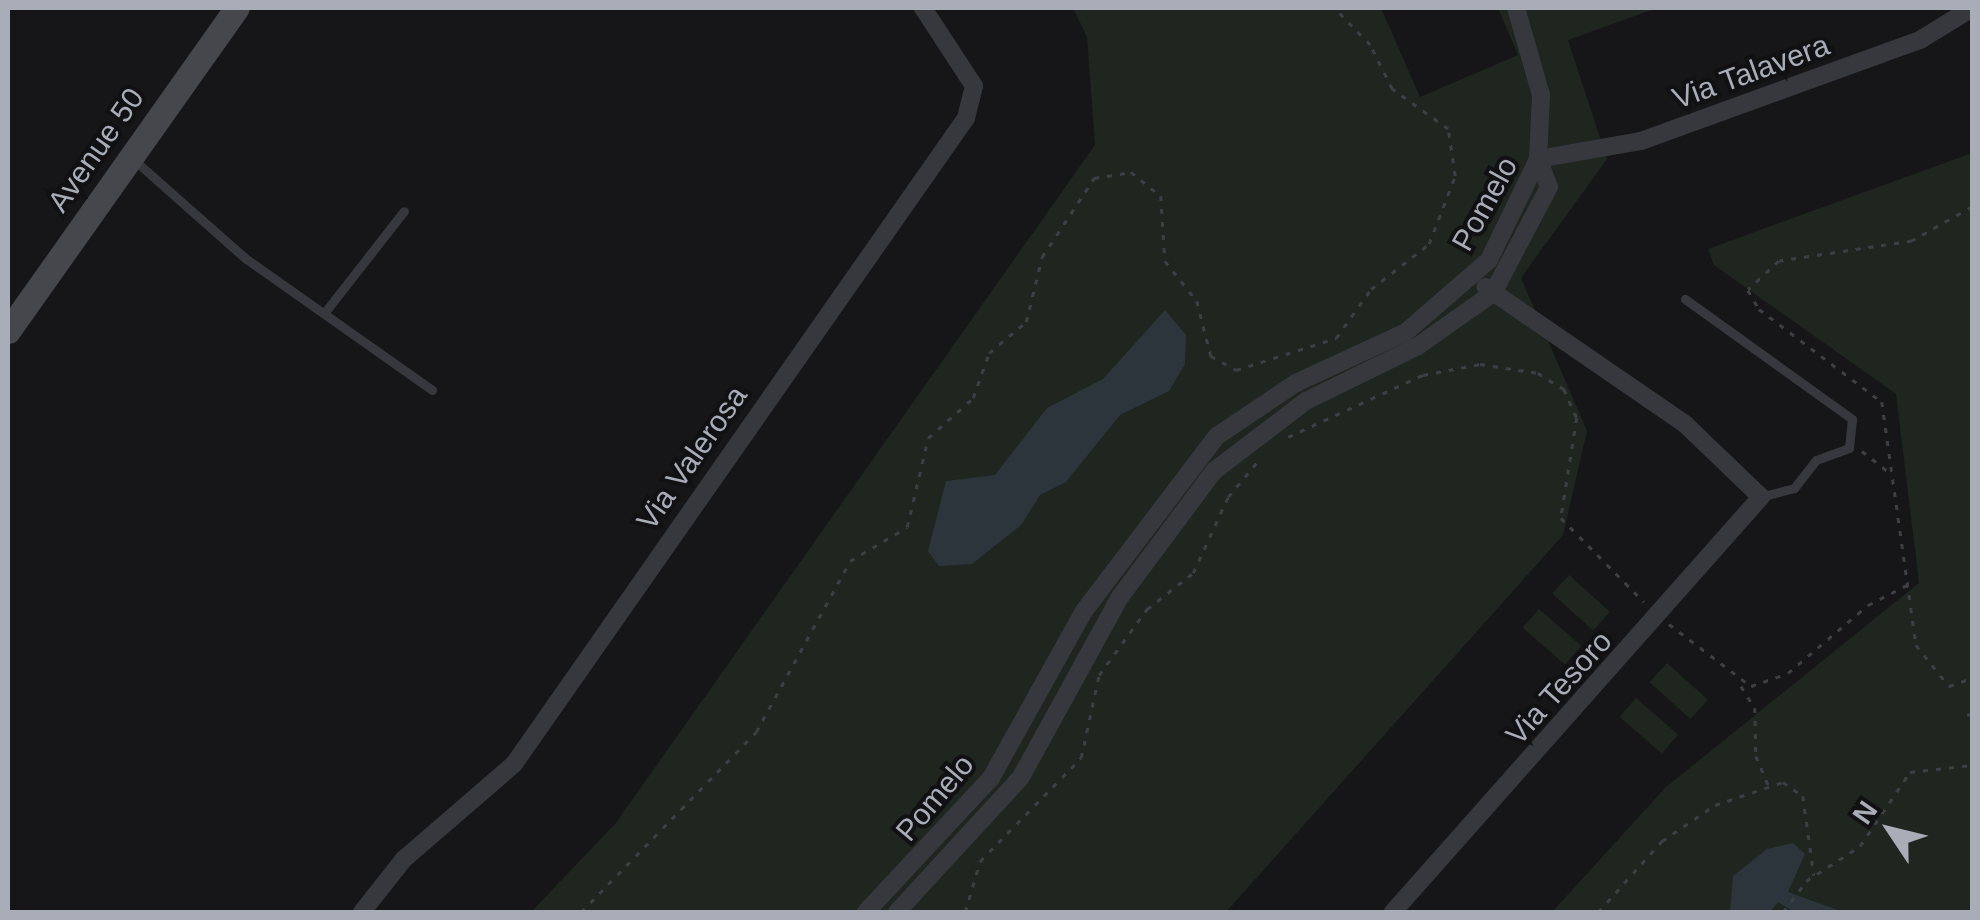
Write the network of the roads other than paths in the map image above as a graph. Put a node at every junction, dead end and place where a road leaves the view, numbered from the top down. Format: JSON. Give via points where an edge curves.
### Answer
{"nodes":[{"id":1,"x":238,"y":8,"type":"edge"},
{"id":2,"x":923,"y":8,"type":"edge"},
{"id":3,"x":1516,"y":8,"type":"edge"},
{"id":4,"x":1972,"y":8,"type":"edge"},
{"id":5,"x":131,"y":158,"type":"junction"},
{"id":6,"x":1538,"y":159,"type":"junction"},
{"id":7,"x":404,"y":211,"type":"dead end"},
{"id":8,"x":1475,"y":276,"type":"junction"},
{"id":9,"x":1494,"y":293,"type":"junction"},
{"id":10,"x":1685,"y":299,"type":"dead end"},
{"id":11,"x":324,"y":312,"type":"junction"},
{"id":12,"x":8,"y":331,"type":"edge"},
{"id":13,"x":432,"y":390,"type":"dead end"},
{"id":14,"x":1761,"y":497,"type":"junction"},
{"id":15,"x":362,"y":912,"type":"edge"},
{"id":16,"x":866,"y":912,"type":"edge"},
{"id":17,"x":898,"y":912,"type":"edge"},
{"id":18,"x":1393,"y":912,"type":"edge"}],
"edges":[{"from":1,"to":5,"type":"main road","name":"Avenue 50"},
{"from":2,"to":15,"type":"street","name":"Via Valerosa","via":[[978,98],[514,764],[404,859]]},
{"from":3,"to":6,"type":"street","via":[[1541,95]]},
{"from":4,"to":6,"type":"street","name":"Via Talavera","via":[[1920,40],[1642,141]]},
{"from":5,"to":11,"type":"lane","via":[[244,258]]},
{"from":5,"to":12,"type":"main road","name":"Avenue 50"},
{"from":6,"to":8,"type":"street","name":"Pomelo"},
{"from":6,"to":9,"type":"street","name":"Pomelo","via":[[1549,187]]},
{"from":7,"to":11,"type":"lane"},
{"from":8,"to":9,"type":"street"},
{"from":8,"to":16,"type":"street","name":"Pomelo","via":[[1406,332],[1296,383],[1217,436],[1084,611],[990,778]]},
{"from":9,"to":14,"type":"street","via":[[1685,424]]},
{"from":9,"to":17,"type":"street","name":"Pomelo","via":[[1418,346],[1306,400],[1214,471],[1120,597],[1021,777]]},
{"from":10,"to":14,"type":"lane","via":[[1852,419],[1853,444],[1816,460],[1794,488]]},
{"from":11,"to":13,"type":"lane"},
{"from":14,"to":18,"type":"street","name":"Via Tesoro"}]}
